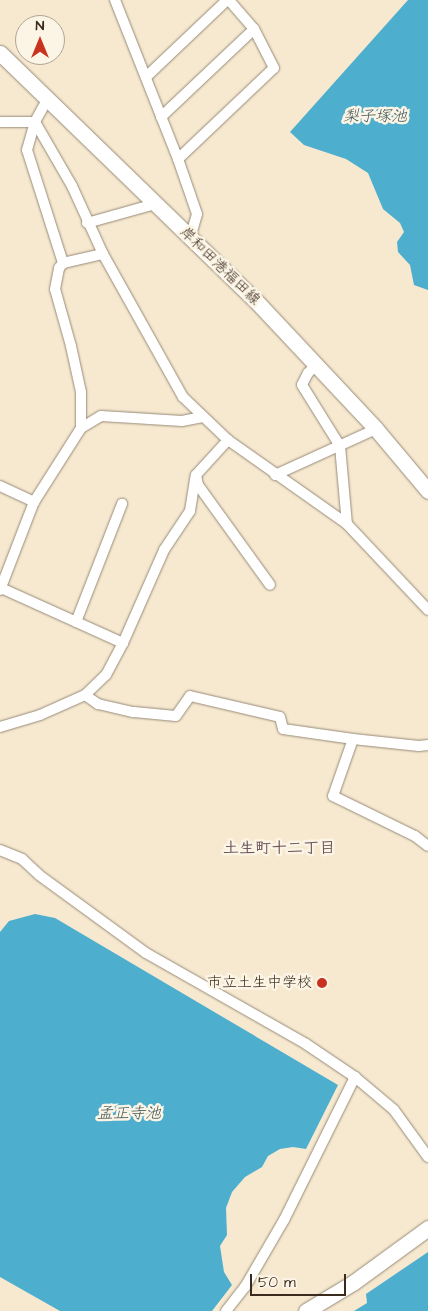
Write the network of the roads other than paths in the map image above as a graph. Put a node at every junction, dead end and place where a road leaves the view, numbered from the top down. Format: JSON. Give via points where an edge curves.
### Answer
{"nodes":[{"id":1,"x":115,"y":0,"type":"edge"},
{"id":2,"x":228,"y":0,"type":"edge"},
{"id":3,"x":254,"y":29,"type":"junction"},
{"id":4,"x":0,"y":52,"type":"edge"},
{"id":5,"x":146,"y":77,"type":"junction"},
{"id":6,"x":47,"y":100,"type":"junction"},
{"id":7,"x":162,"y":117,"type":"junction"},
{"id":8,"x":0,"y":122,"type":"edge"},
{"id":9,"x":36,"y":122,"type":"junction"},
{"id":10,"x":178,"y":159,"type":"junction"},
{"id":11,"x":156,"y":204,"type":"junction"},
{"id":12,"x":87,"y":223,"type":"junction"},
{"id":13,"x":190,"y":238,"type":"junction"},
{"id":14,"x":103,"y":254,"type":"junction"},
{"id":15,"x":63,"y":263,"type":"junction"},
{"id":16,"x":317,"y":364,"type":"junction"},
{"id":17,"x":203,"y":417,"type":"junction"},
{"id":18,"x":81,"y":428,"type":"junction"},
{"id":19,"x":376,"y":429,"type":"junction"},
{"id":20,"x":228,"y":440,"type":"junction"},
{"id":21,"x":340,"y":446,"type":"junction"},
{"id":22,"x":196,"y":474,"type":"junction"},
{"id":23,"x":275,"y":475,"type":"junction"},
{"id":24,"x":422,"y":476,"type":"edge"},
{"id":25,"x":0,"y":486,"type":"edge"},
{"id":26,"x":428,"y":491,"type":"edge"},
{"id":27,"x":34,"y":502,"type":"junction"},
{"id":28,"x":122,"y":504,"type":"dead end"},
{"id":29,"x":347,"y":524,"type":"junction"},
{"id":30,"x":270,"y":585,"type":"dead end"},
{"id":31,"x":0,"y":589,"type":"edge"},
{"id":32,"x":428,"y":610,"type":"edge"},
{"id":33,"x":76,"y":622,"type":"junction"},
{"id":34,"x":123,"y":643,"type":"junction"},
{"id":35,"x":84,"y":695,"type":"junction"},
{"id":36,"x":0,"y":727,"type":"edge"},
{"id":37,"x":353,"y":739,"type":"junction"},
{"id":38,"x":428,"y":745,"type":"edge"},
{"id":39,"x":428,"y":846,"type":"edge"},
{"id":40,"x":0,"y":850,"type":"edge"},
{"id":41,"x":355,"y":1077,"type":"junction"},
{"id":42,"x":428,"y":1157,"type":"edge"},
{"id":43,"x":428,"y":1228,"type":"edge"},
{"id":44,"x":226,"y":1311,"type":"edge"},
{"id":45,"x":306,"y":1311,"type":"edge"}],
"edges":[{"from":1,"to":5,"type":"street"},
{"from":2,"to":3,"type":"street"},
{"from":2,"to":5,"type":"street"},
{"from":3,"to":7,"type":"street"},
{"from":3,"to":10,"type":"street","via":[[274,68]]},
{"from":4,"to":6,"type":"street","name":"岸和田港福田線"},
{"from":5,"to":7,"type":"street"},
{"from":6,"to":9,"type":"street"},
{"from":6,"to":11,"type":"street","name":"岸和田港福田線"},
{"from":7,"to":10,"type":"street"},
{"from":8,"to":9,"type":"street"},
{"from":9,"to":12,"type":"street","via":[[72,186]]},
{"from":9,"to":15,"type":"street","via":[[27,150]]},
{"from":10,"to":13,"type":"street","via":[[197,214]]},
{"from":11,"to":12,"type":"street"},
{"from":11,"to":13,"type":"street","name":"岸和田港福田線"},
{"from":12,"to":14,"type":"street"},
{"from":13,"to":16,"type":"street","name":"岸和田港福田線"},
{"from":14,"to":15,"type":"street"},
{"from":14,"to":17,"type":"street","via":[[183,397]]},
{"from":15,"to":18,"type":"street","via":[[55,289],[81,392]]},
{"from":16,"to":19,"type":"street","name":"岸和田港福田線"},
{"from":16,"to":21,"type":"street","via":[[302,385]]},
{"from":17,"to":18,"type":"street","via":[[182,421],[101,416]]},
{"from":17,"to":20,"type":"street"},
{"from":18,"to":27,"type":"street"},
{"from":19,"to":21,"type":"street"},
{"from":19,"to":24,"type":"street","name":"岸和田港福田線"},
{"from":20,"to":22,"type":"street"},
{"from":20,"to":23,"type":"street"},
{"from":21,"to":23,"type":"street"},
{"from":21,"to":29,"type":"street"},
{"from":22,"to":30,"type":"street","via":[[198,485]]},
{"from":22,"to":34,"type":"street","via":[[190,511],[164,550]]},
{"from":23,"to":29,"type":"street"},
{"from":24,"to":26,"type":"street","name":"岸和田港福田線"},
{"from":25,"to":27,"type":"street"},
{"from":27,"to":31,"type":"street"},
{"from":28,"to":33,"type":"street"},
{"from":29,"to":32,"type":"street"},
{"from":31,"to":33,"type":"street"},
{"from":33,"to":34,"type":"street"},
{"from":34,"to":35,"type":"street","via":[[106,675]]},
{"from":35,"to":36,"type":"street","via":[[40,715]]},
{"from":35,"to":37,"type":"street","via":[[98,704],[176,716],[190,696],[280,717],[283,729]]},
{"from":37,"to":38,"type":"street"},
{"from":37,"to":39,"type":"street","via":[[333,796]]},
{"from":40,"to":41,"type":"street","via":[[22,859],[146,953],[306,1044]]},
{"from":41,"to":42,"type":"street","via":[[394,1110]]},
{"from":41,"to":44,"type":"street","via":[[284,1220],[245,1287]]},
{"from":43,"to":45,"type":"street","via":[[354,1282]]}]}
